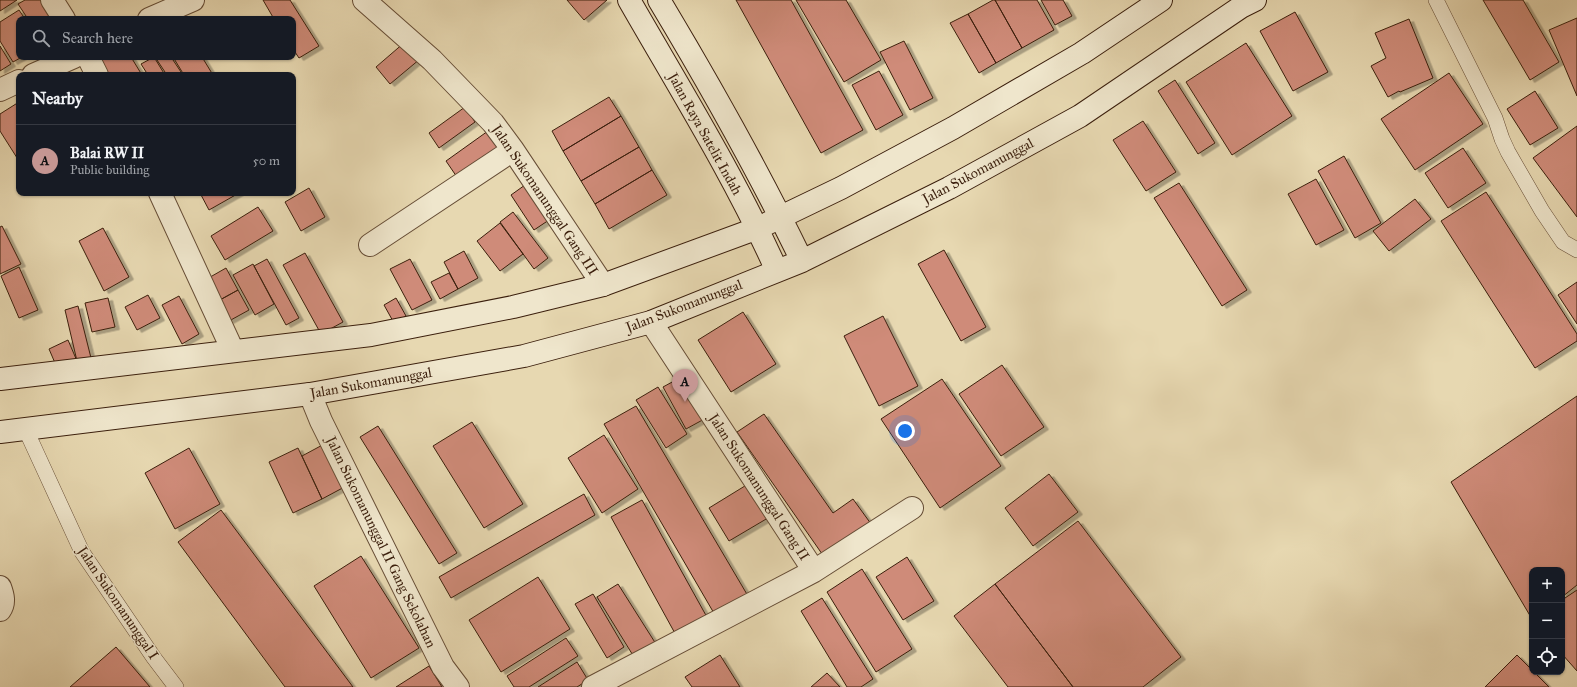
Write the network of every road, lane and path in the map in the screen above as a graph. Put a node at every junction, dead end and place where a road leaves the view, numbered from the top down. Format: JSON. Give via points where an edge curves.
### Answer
{"nodes":[{"id":1,"x":52,"y":0,"type":"edge"},
{"id":2,"x":193,"y":0,"type":"edge"},
{"id":3,"x":364,"y":0,"type":"edge"},
{"id":4,"x":629,"y":0,"type":"edge"},
{"id":5,"x":659,"y":0,"type":"edge"},
{"id":6,"x":1161,"y":0,"type":"edge"},
{"id":7,"x":1255,"y":0,"type":"edge"},
{"id":8,"x":1436,"y":0,"type":"edge"},
{"id":9,"x":62,"y":16,"type":"edge"},
{"id":10,"x":157,"y":16,"type":"edge"},
{"id":11,"x":67,"y":60,"type":"edge"},
{"id":12,"x":90,"y":60,"type":"edge"},
{"id":13,"x":40,"y":72,"type":"edge"},
{"id":14,"x":96,"y":72,"type":"edge"},
{"id":15,"x":16,"y":82,"type":"edge"},
{"id":16,"x":0,"y":90,"type":"edge"},
{"id":17,"x":513,"y":150,"type":"junction"},
{"id":18,"x":161,"y":196,"type":"edge"},
{"id":19,"x":781,"y":217,"type":"junction"},
{"id":20,"x":758,"y":228,"type":"junction"},
{"id":21,"x":370,"y":245,"type":"dead end"},
{"id":22,"x":1577,"y":250,"type":"edge"},
{"id":23,"x":802,"y":261,"type":"junction"},
{"id":24,"x":777,"y":271,"type":"junction"},
{"id":25,"x":603,"y":286,"type":"junction"},
{"id":26,"x":651,"y":322,"type":"junction"},
{"id":27,"x":233,"y":351,"type":"junction"},
{"id":28,"x":0,"y":379,"type":"edge"},
{"id":29,"x":310,"y":394,"type":"junction"},
{"id":30,"x":25,"y":428,"type":"junction"},
{"id":31,"x":0,"y":432,"type":"edge"},
{"id":32,"x":912,"y":508,"type":"dead end"},
{"id":33,"x":814,"y":571,"type":"junction"},
{"id":34,"x":0,"y":587,"type":"edge"},
{"id":35,"x":0,"y":610,"type":"edge"},
{"id":36,"x":176,"y":687,"type":"edge"},
{"id":37,"x":458,"y":687,"type":"edge"},
{"id":38,"x":593,"y":687,"type":"edge"}],
"edges":[{"from":1,"to":9,"type":"main road"},
{"from":2,"to":10,"type":"main road"},
{"from":3,"to":17,"type":"main road","name":"Jalan Sukomanunggal Gang III","via":[[432,60],[493,123]]},
{"from":4,"to":20,"type":"main road","name":"Jalan Raya Satelit Indah"},
{"from":5,"to":19,"type":"main road","name":"Jalan Raya Satelit Indah"},
{"from":6,"to":19,"type":"main road","via":[[1082,52],[953,128]]},
{"from":7,"to":23,"type":"main road","name":"Jalan Sukomanunggal","via":[[1080,116],[949,188]]},
{"from":8,"to":22,"type":"lane","via":[[1495,118],[1505,145],[1542,212],[1563,242]]},
{"from":11,"to":13,"type":"main road"},
{"from":12,"to":14,"type":"main road"},
{"from":15,"to":16,"type":"main road"},
{"from":17,"to":21,"type":"main road"},
{"from":17,"to":25,"type":"main road","name":"Jalan Sukomanunggal Gang III"},
{"from":18,"to":27,"type":"main road"},
{"from":19,"to":20,"type":"main road"},
{"from":19,"to":23,"type":"main road","name":"Jalan Raya Satelit Indah"},
{"from":20,"to":24,"type":"main road","name":"Jalan Raya Satelit Indah"},
{"from":20,"to":25,"type":"main road"},
{"from":23,"to":24,"type":"main road","name":"Jalan Sukomanunggal"},
{"from":24,"to":26,"type":"main road","name":"Jalan Sukomanunggal"},
{"from":25,"to":27,"type":"main road","via":[[371,335]]},
{"from":26,"to":29,"type":"main road","name":"Jalan Sukomanunggal","via":[[524,356]]},
{"from":26,"to":33,"type":"main road","name":"Jalan Sukomanunggal Gang II"},
{"from":27,"to":28,"type":"main road"},
{"from":29,"to":30,"type":"main road","name":"Jalan Sukomanunggal"},
{"from":29,"to":37,"type":"main road","name":"Jalan Sukomanunggal II Gang Sekolahan","via":[[443,667]]},
{"from":30,"to":31,"type":"main road","name":"Jalan Sukomanunggal"},
{"from":30,"to":36,"type":"lane","name":"Jalan Sukomanunggal I","via":[[82,552]]},
{"from":32,"to":33,"type":"main road","name":"Jalan Sukomanunggal Gang II"},
{"from":33,"to":38,"type":"main road","name":"Jalan Sukomanunggal Gang II"},
{"from":34,"to":35,"type":"main road","via":[[3,597],[3,606]]}]}
